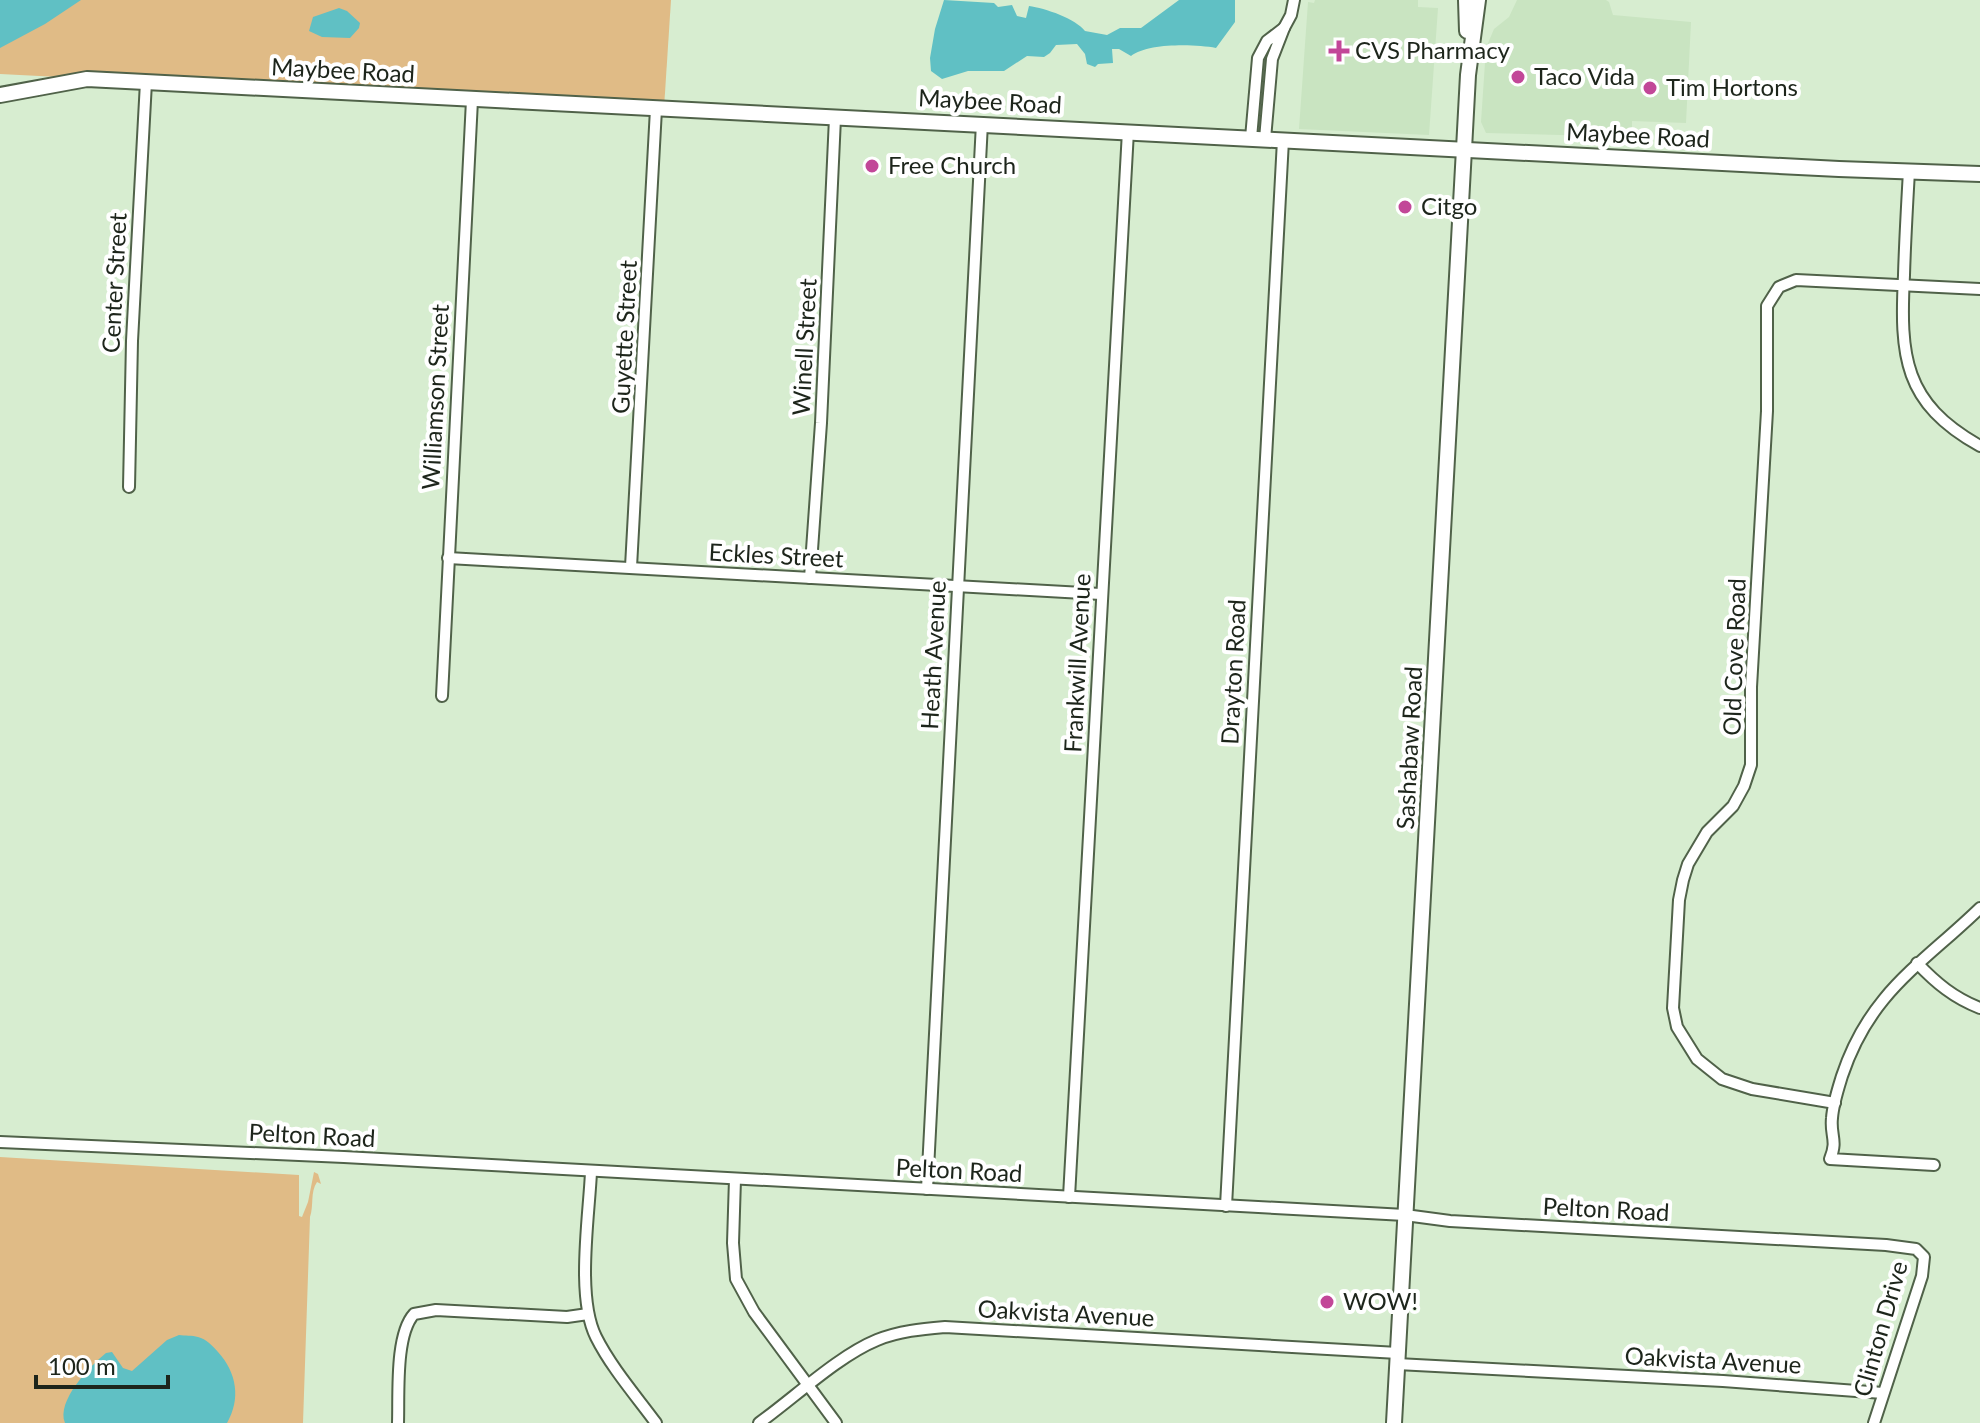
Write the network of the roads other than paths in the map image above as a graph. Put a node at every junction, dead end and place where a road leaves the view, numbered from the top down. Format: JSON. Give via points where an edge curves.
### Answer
{"nodes":[{"id":1,"x":1294,"y":0,"type":"edge"},
{"id":2,"x":1466,"y":0,"type":"edge"},
{"id":3,"x":1478,"y":0,"type":"edge"},
{"id":4,"x":1284,"y":28,"type":"junction"},
{"id":5,"x":1256,"y":71,"type":"junction"},
{"id":6,"x":1270,"y":72,"type":"junction"},
{"id":7,"x":1468,"y":75,"type":"junction"},
{"id":8,"x":146,"y":82,"type":"junction"},
{"id":9,"x":0,"y":95,"type":"edge"},
{"id":10,"x":472,"y":100,"type":"junction"},
{"id":11,"x":656,"y":109,"type":"junction"},
{"id":12,"x":835,"y":118,"type":"junction"},
{"id":13,"x":982,"y":123,"type":"junction"},
{"id":14,"x":1128,"y":131,"type":"junction"},
{"id":15,"x":1258,"y":138,"type":"junction"},
{"id":16,"x":1283,"y":140,"type":"junction"},
{"id":17,"x":1464,"y":149,"type":"junction"},
{"id":18,"x":1909,"y":171,"type":"junction"},
{"id":19,"x":1980,"y":174,"type":"edge"},
{"id":20,"x":1904,"y":285,"type":"junction"},
{"id":21,"x":1980,"y":289,"type":"edge"},
{"id":22,"x":1980,"y":446,"type":"edge"},
{"id":23,"x":129,"y":487,"type":"dead end"},
{"id":24,"x":448,"y":558,"type":"junction"},
{"id":25,"x":631,"y":567,"type":"junction"},
{"id":26,"x":810,"y":578,"type":"junction"},
{"id":27,"x":958,"y":587,"type":"junction"},
{"id":28,"x":1101,"y":594,"type":"junction"},
{"id":29,"x":442,"y":696,"type":"dead end"},
{"id":30,"x":1980,"y":908,"type":"edge"},
{"id":31,"x":1917,"y":963,"type":"junction"},
{"id":32,"x":1980,"y":1008,"type":"edge"},
{"id":33,"x":1835,"y":1103,"type":"junction"},
{"id":34,"x":0,"y":1142,"type":"edge"},
{"id":35,"x":1934,"y":1165,"type":"dead end"},
{"id":36,"x":591,"y":1172,"type":"junction"},
{"id":37,"x":735,"y":1179,"type":"junction"},
{"id":38,"x":927,"y":1189,"type":"junction"},
{"id":39,"x":1069,"y":1197,"type":"junction"},
{"id":40,"x":1226,"y":1206,"type":"junction"},
{"id":41,"x":1405,"y":1215,"type":"junction"},
{"id":42,"x":1916,"y":1249,"type":"joint"},
{"id":43,"x":588,"y":1314,"type":"junction"},
{"id":44,"x":1397,"y":1358,"type":"junction"},
{"id":45,"x":809,"y":1387,"type":"junction"},
{"id":46,"x":1883,"y":1393,"type":"junction"},
{"id":47,"x":398,"y":1423,"type":"edge"},
{"id":48,"x":656,"y":1423,"type":"edge"},
{"id":49,"x":759,"y":1423,"type":"edge"},
{"id":50,"x":836,"y":1423,"type":"edge"},
{"id":51,"x":1394,"y":1423,"type":"edge"},
{"id":52,"x":1874,"y":1423,"type":"edge"}],
"edges":[{"from":1,"to":4,"type":"street"},
{"from":2,"to":7,"type":"main road","name":"Sashabaw Road"},
{"from":3,"to":7,"type":"main road","name":"Sashabaw Road"},
{"from":4,"to":5,"type":"street","via":[[1267,41]]},
{"from":4,"to":6,"type":"street"},
{"from":5,"to":6,"type":"street"},
{"from":5,"to":15,"type":"street"},
{"from":6,"to":15,"type":"street"},
{"from":7,"to":17,"type":"main road","name":"Sashabaw Road"},
{"from":8,"to":9,"type":"main road","name":"Maybee Road","via":[[87,79]]},
{"from":8,"to":10,"type":"main road","name":"Maybee Road"},
{"from":8,"to":23,"type":"street","name":"Center Street"},
{"from":10,"to":11,"type":"main road","name":"Maybee Road"},
{"from":10,"to":24,"type":"street","name":"Williamson Street"},
{"from":11,"to":12,"type":"main road","name":"Maybee Road"},
{"from":11,"to":25,"type":"street","name":"Guyette Street"},
{"from":12,"to":13,"type":"main road","name":"Maybee Road"},
{"from":12,"to":26,"type":"street","name":"Winell Street"},
{"from":13,"to":14,"type":"main road","name":"Maybee Road"},
{"from":13,"to":27,"type":"street","name":"Heath Avenue"},
{"from":14,"to":15,"type":"main road","name":"Maybee Road"},
{"from":14,"to":28,"type":"street","name":"Frankwill Avenue"},
{"from":15,"to":16,"type":"main road","name":"Maybee Road"},
{"from":16,"to":17,"type":"main road","name":"Maybee Road"},
{"from":16,"to":40,"type":"street","name":"Drayton Road"},
{"from":17,"to":18,"type":"main road","name":"Maybee Road"},
{"from":17,"to":41,"type":"main road","name":"Sashabaw Road"},
{"from":18,"to":19,"type":"main road","name":"Maybee Road"},
{"from":18,"to":20,"type":"street"},
{"from":20,"to":21,"type":"street","name":"Old Cove Road"},
{"from":20,"to":22,"type":"street","via":[[1904,349],[1919,392],[1943,422]]},
{"from":20,"to":33,"type":"street","name":"Old Cove Road","via":[[1796,280],[1779,287],[1767,306],[1751,765],[1733,806],[1707,832],[1688,864],[1679,900],[1673,1008],[1677,1027],[1697,1059],[1722,1079],[1752,1089]]},
{"from":24,"to":25,"type":"street","name":"Eckles Street"},
{"from":24,"to":29,"type":"street","name":"Williamson Street"},
{"from":25,"to":26,"type":"street","name":"Eckles Street"},
{"from":26,"to":27,"type":"street","name":"Eckles Street"},
{"from":27,"to":28,"type":"street","name":"Eckles Street"},
{"from":27,"to":38,"type":"street","name":"Heath Avenue"},
{"from":28,"to":39,"type":"street","name":"Frankwill Avenue"},
{"from":30,"to":31,"type":"street"},
{"from":31,"to":32,"type":"street","via":[[1955,997]]},
{"from":31,"to":33,"type":"street","via":[[1864,1025]]},
{"from":33,"to":35,"type":"street","via":[[1836,1145],[1830,1159]]},
{"from":34,"to":36,"type":"street","name":"Pelton Road"},
{"from":36,"to":37,"type":"street","name":"Pelton Road"},
{"from":36,"to":43,"type":"street"},
{"from":37,"to":38,"type":"street","name":"Pelton Road"},
{"from":37,"to":45,"type":"street","via":[[736,1279]]},
{"from":38,"to":39,"type":"street","name":"Pelton Road"},
{"from":39,"to":40,"type":"street","name":"Pelton Road"},
{"from":40,"to":41,"type":"street","name":"Pelton Road"},
{"from":41,"to":42,"type":"street","name":"Pelton Road"},
{"from":41,"to":44,"type":"main road","name":"Sashabaw Road"},
{"from":42,"to":46,"type":"street","name":"Clinton Drive","via":[[1924,1257],[1922,1276]]},
{"from":43,"to":47,"type":"street","via":[[414,1314],[402,1343]]},
{"from":43,"to":48,"type":"street","via":[[596,1337]]},
{"from":44,"to":45,"type":"street","name":"Oakvista Avenue","via":[[925,1328],[875,1341]]},
{"from":44,"to":46,"type":"street","name":"Oakvista Avenue"},
{"from":44,"to":51,"type":"main road","name":"Sashabaw Road"},
{"from":45,"to":49,"type":"street","name":"Oakvista Avenue"},
{"from":45,"to":50,"type":"street"},
{"from":46,"to":52,"type":"street","name":"Clinton Drive"}]}
